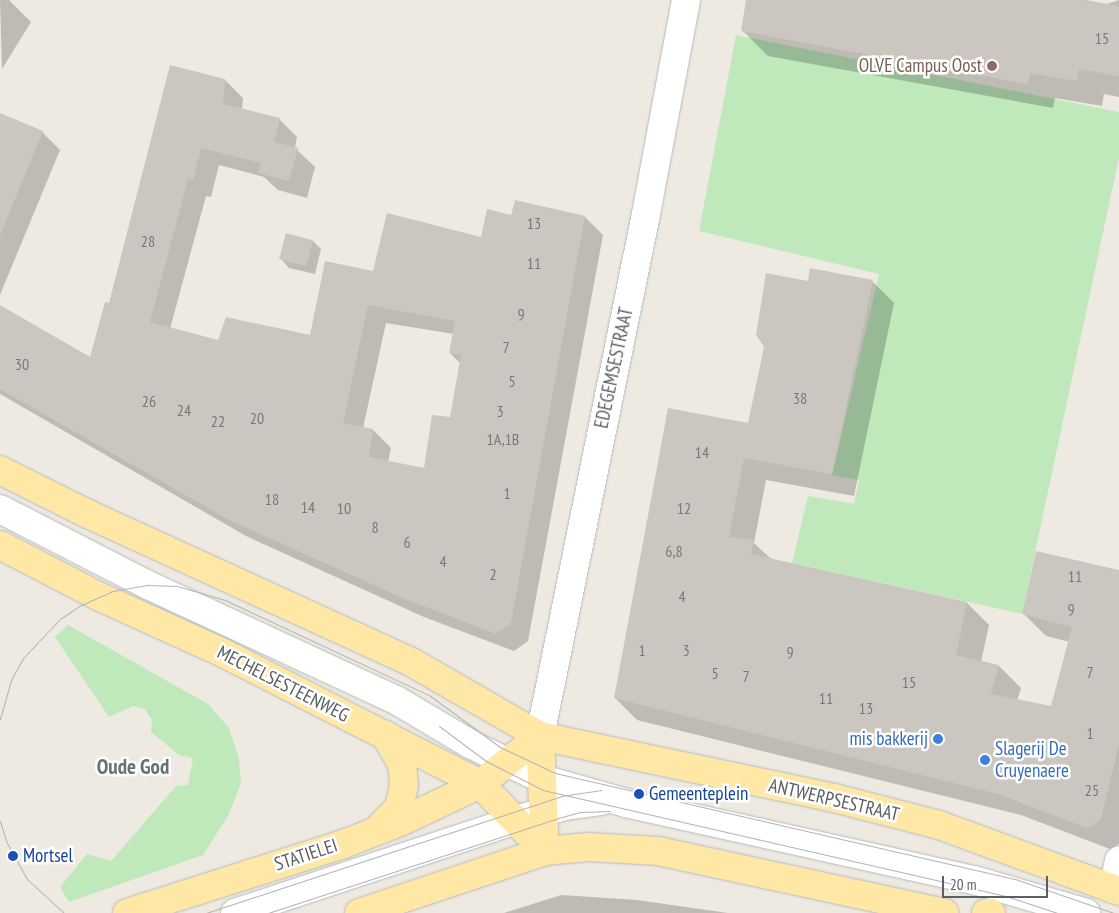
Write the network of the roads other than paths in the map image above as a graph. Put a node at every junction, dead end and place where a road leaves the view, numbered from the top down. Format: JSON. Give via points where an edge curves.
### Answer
{"nodes":[{"id":1,"x":686,"y":0,"type":"edge"},
{"id":2,"x":0,"y":470,"type":"edge"},
{"id":3,"x":0,"y":509,"type":"edge"},
{"id":4,"x":88,"y":514,"type":"junction"},
{"id":5,"x":0,"y":545,"type":"edge"},
{"id":6,"x":94,"y":558,"type":"junction"},
{"id":7,"x":60,"y":576,"type":"junction"},
{"id":8,"x":385,"y":735,"type":"junction"},
{"id":9,"x":540,"y":736,"type":"junction"},
{"id":10,"x":506,"y":764,"type":"junction"},
{"id":11,"x":542,"y":779,"type":"junction"},
{"id":12,"x":480,"y":784,"type":"junction"},
{"id":13,"x":626,"y":803,"type":"junction"},
{"id":14,"x":544,"y":812,"type":"junction"},
{"id":15,"x":516,"y":820,"type":"junction"},
{"id":16,"x":374,"y":833,"type":"junction"},
{"id":17,"x":545,"y":851,"type":"junction"},
{"id":18,"x":1119,"y":861,"type":"edge"},
{"id":19,"x":1116,"y":890,"type":"edge"},
{"id":20,"x":912,"y":911,"type":"edge"},
{"id":21,"x":127,"y":913,"type":"edge"},
{"id":22,"x":235,"y":913,"type":"edge"},
{"id":23,"x":359,"y":913,"type":"edge"},
{"id":24,"x":944,"y":913,"type":"edge"},
{"id":25,"x":986,"y":913,"type":"edge"},
{"id":26,"x":991,"y":913,"type":"edge"},
{"id":27,"x":1086,"y":913,"type":"edge"}],
"edges":[{"from":1,"to":9,"type":"street","name":"EDEGEMSESTRAAT"},
{"from":2,"to":4,"type":"main road"},
{"from":3,"to":6,"type":"street"},
{"from":4,"to":6,"type":"street","via":[[98,541]]},
{"from":4,"to":9,"type":"main road","via":[[413,663]]},
{"from":5,"to":7,"type":"main road","name":"MECHELSESTEENWEG"},
{"from":6,"to":7,"type":"street","via":[[74,574]]},
{"from":6,"to":10,"type":"street","via":[[396,700]]},
{"from":7,"to":8,"type":"main road","name":"MECHELSESTEENWEG"},
{"from":8,"to":12,"type":"main road","name":"MECHELSESTEENWEG"},
{"from":8,"to":16,"type":"main road","via":[[402,764],[404,786],[399,807]]},
{"from":9,"to":10,"type":"main road","name":"STATIELEI"},
{"from":9,"to":11,"type":"main road"},
{"from":9,"to":19,"type":"main road","name":"ANTWERPSESTRAAT","via":[[838,799],[939,825]]},
{"from":10,"to":11,"type":"street"},
{"from":10,"to":12,"type":"main road","name":"STATIELEI"},
{"from":11,"to":13,"type":"street"},
{"from":11,"to":14,"type":"main road"},
{"from":12,"to":15,"type":"main road","name":"MECHELSESTEENWEG"},
{"from":12,"to":16,"type":"main road","name":"STATIELEI"},
{"from":13,"to":14,"type":"street","via":[[590,802]]},
{"from":13,"to":27,"type":"street","via":[[974,880]]},
{"from":14,"to":15,"type":"street"},
{"from":14,"to":17,"type":"main road"},
{"from":15,"to":17,"type":"main road","name":"MECHELSESTEENWEG"},
{"from":15,"to":22,"type":"street"},
{"from":16,"to":21,"type":"main road","name":"STATIELEI"},
{"from":17,"to":20,"type":"main road","via":[[589,847],[658,851]]},
{"from":17,"to":23,"type":"main road"},
{"from":18,"to":19,"type":"street"},
{"from":20,"to":24,"type":"main road"},
{"from":25,"to":26,"type":"main road"}]}
